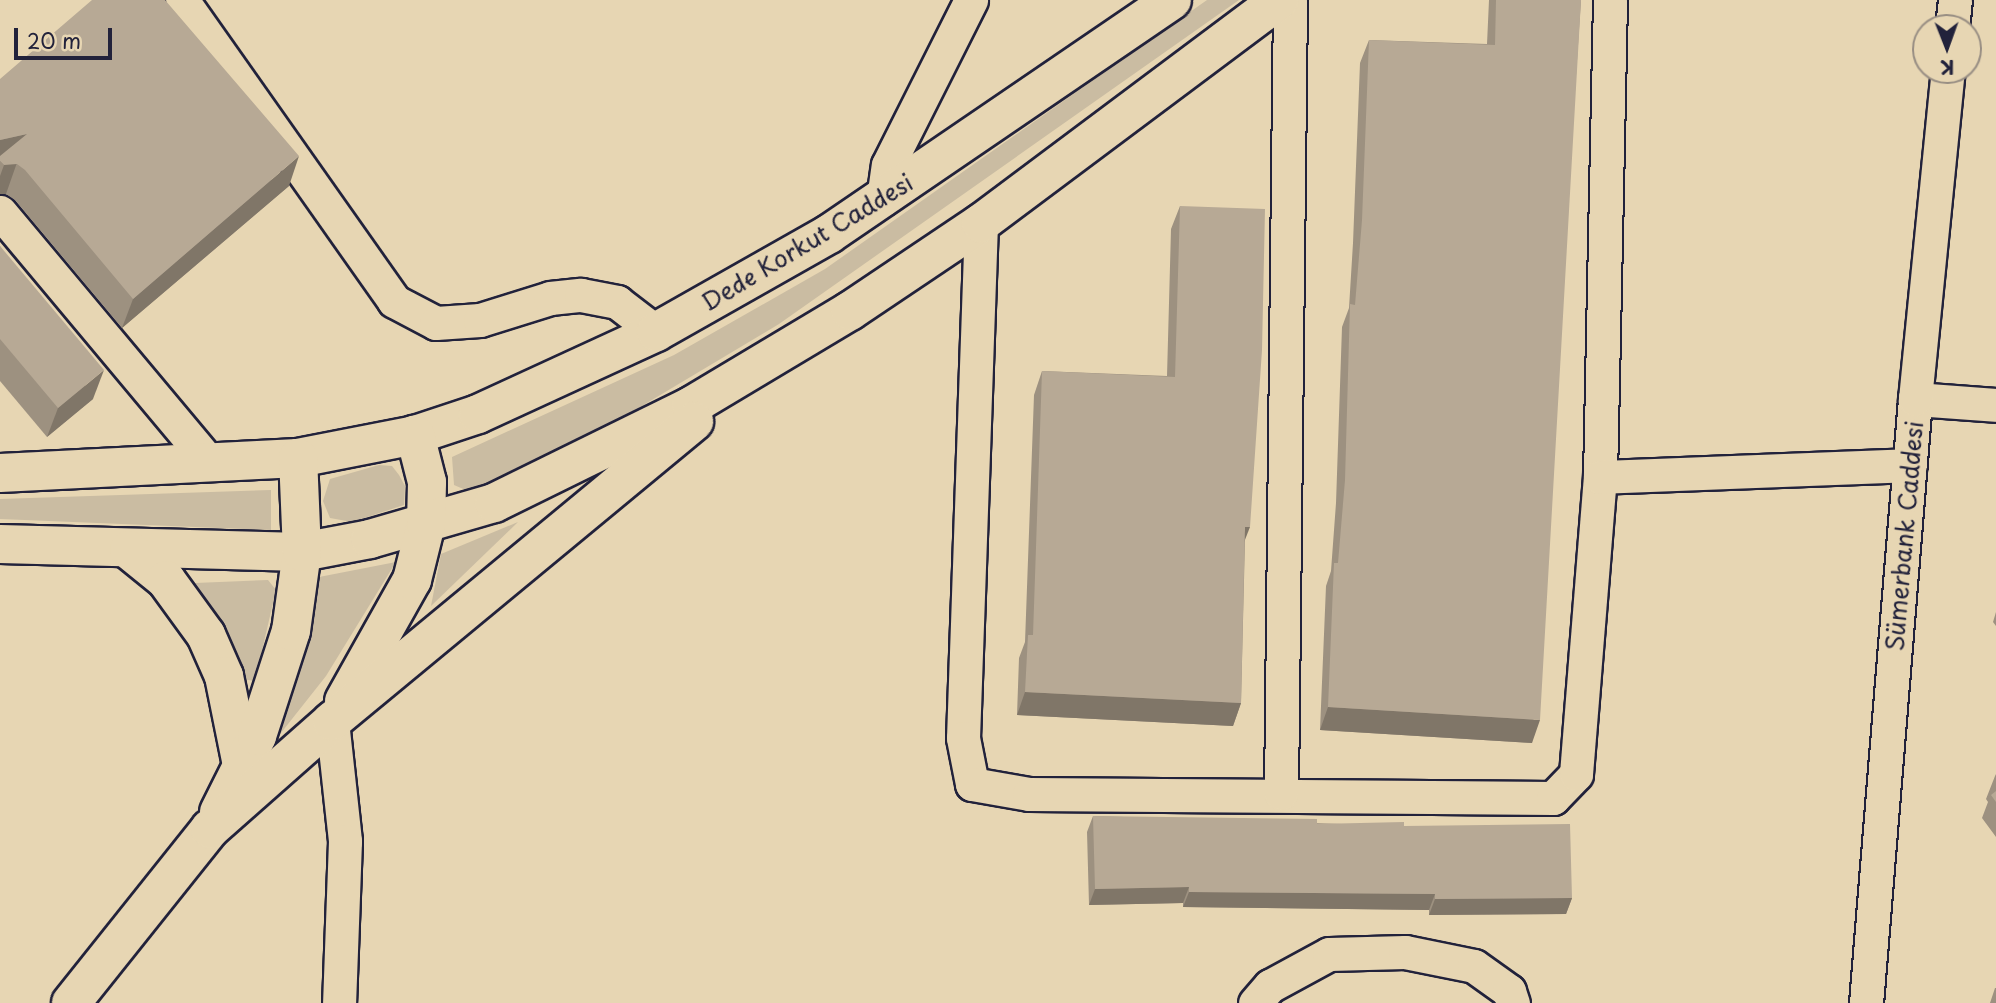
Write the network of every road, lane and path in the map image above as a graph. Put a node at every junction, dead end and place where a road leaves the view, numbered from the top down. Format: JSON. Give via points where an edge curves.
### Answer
{"nodes":[{"id":1,"x":182,"y":0,"type":"edge"},
{"id":2,"x":971,"y":0,"type":"edge"},
{"id":3,"x":1172,"y":0,"type":"edge"},
{"id":4,"x":1279,"y":0,"type":"edge"},
{"id":5,"x":1290,"y":0,"type":"edge"},
{"id":6,"x":1610,"y":0,"type":"edge"},
{"id":7,"x":1947,"y":84,"type":"edge"},
{"id":8,"x":883,"y":199,"type":"junction"},
{"id":9,"x":0,"y":212,"type":"edge"},
{"id":10,"x":981,"y":223,"type":"junction"},
{"id":11,"x":656,"y":332,"type":"junction"},
{"id":12,"x":765,"y":363,"type":"junction"},
{"id":13,"x":1915,"y":399,"type":"junction"},
{"id":14,"x":1996,"y":405,"type":"edge"},
{"id":15,"x":415,"y":435,"type":"junction"},
{"id":16,"x":298,"y":458,"type":"junction"},
{"id":17,"x":210,"y":463,"type":"junction"},
{"id":18,"x":1910,"y":465,"type":"junction"},
{"id":19,"x":0,"y":473,"type":"edge"},
{"id":20,"x":1600,"y":477,"type":"junction"},
{"id":21,"x":426,"y":524,"type":"junction"},
{"id":22,"x":0,"y":544,"type":"edge"},
{"id":23,"x":129,"y":550,"type":"junction"},
{"id":24,"x":302,"y":552,"type":"junction"},
{"id":25,"x":332,"y":721,"type":"junction"},
{"id":26,"x":242,"y":765,"type":"junction"},
{"id":27,"x":1281,"y":793,"type":"junction"},
{"id":28,"x":210,"y":829,"type":"junction"},
{"id":29,"x":71,"y":1003,"type":"edge"},
{"id":30,"x":339,"y":1003,"type":"edge"},
{"id":31,"x":1255,"y":1003,"type":"edge"},
{"id":32,"x":1513,"y":1003,"type":"edge"},
{"id":33,"x":1866,"y":1003,"type":"edge"}],
"edges":[{"from":1,"to":11,"type":"street","via":[[394,301],[436,323],[480,320],[550,299],[581,295],[617,302]]},
{"from":2,"to":8,"type":"street","via":[[888,165]]},
{"from":3,"to":8,"type":"main road","name":"Dede Korkut Caddesi"},
{"from":4,"to":10,"type":"main road"},
{"from":5,"to":27,"type":"street"},
{"from":6,"to":20,"type":"street"},
{"from":7,"to":13,"type":"street","name":"Sümerbank Caddesi"},
{"from":8,"to":11,"type":"main road","name":"Dede Korkut Caddesi"},
{"from":9,"to":17,"type":"street"},
{"from":10,"to":12,"type":"main road"},
{"from":10,"to":27,"type":"street","via":[[963,738],[972,784],[1030,794]]},
{"from":11,"to":15,"type":"main road","name":"Dede Korkut Caddesi","via":[[478,414]]},
{"from":12,"to":21,"type":"main road","via":[[549,479],[494,503]]},
{"from":12,"to":25,"type":"main road"},
{"from":13,"to":14,"type":"street"},
{"from":13,"to":18,"type":"street","name":"Sümerbank Caddesi"},
{"from":15,"to":16,"type":"main road","name":"Dede Korkut Caddesi"},
{"from":15,"to":21,"type":"main road","via":[[426,482]]},
{"from":16,"to":17,"type":"main road","name":"Dede Korkut Caddesi"},
{"from":16,"to":24,"type":"main road"},
{"from":17,"to":19,"type":"main road","name":"Dede Korkut Caddesi"},
{"from":18,"to":20,"type":"street"},
{"from":18,"to":33,"type":"street","name":"Sümerbank Caddesi"},
{"from":20,"to":27,"type":"street","via":[[1576,774],[1553,798]]},
{"from":21,"to":24,"type":"main road"},
{"from":21,"to":25,"type":"main road","via":[[412,580]]},
{"from":22,"to":23,"type":"main road"},
{"from":23,"to":24,"type":"main road"},
{"from":23,"to":26,"type":"main road","via":[[166,580],[206,635],[224,676]]},
{"from":24,"to":26,"type":"main road","via":[[291,631],[273,694]]},
{"from":25,"to":28,"type":"main road"},
{"from":25,"to":30,"type":"street","via":[[345,841]]},
{"from":26,"to":28,"type":"main road"},
{"from":28,"to":29,"type":"main road"},
{"from":31,"to":32,"type":"street","via":[[1270,986],[1329,954],[1405,952],[1474,966],[1509,991]]}]}
